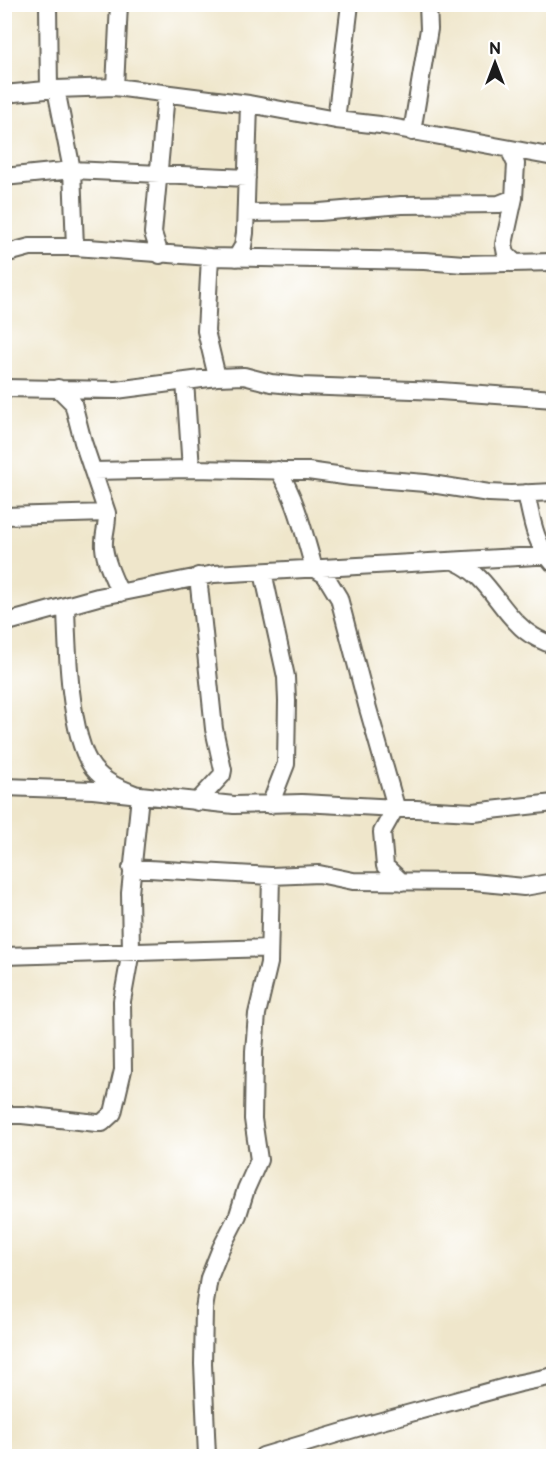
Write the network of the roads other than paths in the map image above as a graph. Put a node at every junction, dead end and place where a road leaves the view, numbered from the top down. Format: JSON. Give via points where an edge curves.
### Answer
{"nodes":[{"id":1,"x":48,"y":4,"type":"edge"},
{"id":2,"x":119,"y":4,"type":"edge"},
{"id":3,"x":350,"y":4,"type":"edge"},
{"id":4,"x":428,"y":4,"type":"edge"},
{"id":5,"x":115,"y":87,"type":"junction"},
{"id":6,"x":52,"y":89,"type":"junction"},
{"id":7,"x":4,"y":94,"type":"edge"},
{"id":8,"x":166,"y":94,"type":"junction"},
{"id":9,"x":249,"y":104,"type":"junction"},
{"id":10,"x":336,"y":120,"type":"junction"},
{"id":11,"x":412,"y":132,"type":"junction"},
{"id":12,"x":517,"y":155,"type":"junction"},
{"id":13,"x":554,"y":157,"type":"edge"},
{"id":14,"x":72,"y":170,"type":"junction"},
{"id":15,"x":158,"y":173,"type":"junction"},
{"id":16,"x":4,"y":177,"type":"edge"},
{"id":17,"x":247,"y":178,"type":"junction"},
{"id":18,"x":507,"y":206,"type":"junction"},
{"id":19,"x":246,"y":213,"type":"junction"},
{"id":20,"x":75,"y":248,"type":"junction"},
{"id":21,"x":4,"y":254,"type":"edge"},
{"id":22,"x":160,"y":255,"type":"junction"},
{"id":23,"x":210,"y":257,"type":"junction"},
{"id":24,"x":236,"y":258,"type":"junction"},
{"id":25,"x":514,"y":262,"type":"junction"},
{"id":26,"x":554,"y":262,"type":"edge"},
{"id":27,"x":217,"y":377,"type":"junction"},
{"id":28,"x":185,"y":381,"type":"junction"},
{"id":29,"x":4,"y":388,"type":"edge"},
{"id":30,"x":58,"y":388,"type":"junction"},
{"id":31,"x":554,"y":399,"type":"edge"},
{"id":32,"x":191,"y":469,"type":"junction"},
{"id":33,"x":278,"y":470,"type":"junction"},
{"id":34,"x":93,"y":471,"type":"junction"},
{"id":35,"x":554,"y":492,"type":"edge"},
{"id":36,"x":526,"y":493,"type":"junction"},
{"id":37,"x":107,"y":513,"type":"junction"},
{"id":38,"x":4,"y":516,"type":"edge"},
{"id":39,"x":551,"y":558,"type":"edge"},
{"id":40,"x":455,"y":562,"type":"junction"},
{"id":41,"x":314,"y":568,"type":"junction"},
{"id":42,"x":263,"y":572,"type":"junction"},
{"id":43,"x":198,"y":576,"type":"junction"},
{"id":44,"x":120,"y":593,"type":"junction"},
{"id":45,"x":66,"y":606,"type":"junction"},
{"id":46,"x":4,"y":623,"type":"edge"},
{"id":47,"x":554,"y":646,"type":"edge"},
{"id":48,"x":7,"y":780,"type":"edge"},
{"id":49,"x":140,"y":796,"type":"junction"},
{"id":50,"x":197,"y":802,"type":"junction"},
{"id":51,"x":554,"y":803,"type":"edge"},
{"id":52,"x":270,"y":805,"type":"junction"},
{"id":53,"x":396,"y":807,"type":"junction"},
{"id":54,"x":131,"y":868,"type":"junction"},
{"id":55,"x":271,"y":876,"type":"junction"},
{"id":56,"x":402,"y":882,"type":"junction"},
{"id":57,"x":554,"y":882,"type":"edge"},
{"id":58,"x":270,"y":948,"type":"junction"},
{"id":59,"x":131,"y":951,"type":"junction"},
{"id":60,"x":4,"y":956,"type":"edge"},
{"id":61,"x":4,"y":1115,"type":"edge"},
{"id":62,"x":554,"y":1376,"type":"edge"},
{"id":63,"x":207,"y":1456,"type":"edge"},
{"id":64,"x":263,"y":1456,"type":"edge"}],
"edges":[{"from":1,"to":6,"type":"street"},
{"from":2,"to":5,"type":"street"},
{"from":3,"to":10,"type":"street"},
{"from":4,"to":11,"type":"street","via":[[429,28]]},
{"from":5,"to":6,"type":"street"},
{"from":5,"to":8,"type":"street"},
{"from":6,"to":7,"type":"street"},
{"from":6,"to":14,"type":"street"},
{"from":8,"to":9,"type":"street"},
{"from":8,"to":15,"type":"street"},
{"from":9,"to":10,"type":"street"},
{"from":9,"to":17,"type":"street"},
{"from":10,"to":11,"type":"street"},
{"from":11,"to":12,"type":"street"},
{"from":12,"to":13,"type":"street"},
{"from":12,"to":18,"type":"street"},
{"from":14,"to":15,"type":"street"},
{"from":14,"to":16,"type":"street"},
{"from":14,"to":20,"type":"street"},
{"from":15,"to":17,"type":"street"},
{"from":15,"to":22,"type":"street","via":[[153,233]]},
{"from":17,"to":19,"type":"street"},
{"from":18,"to":19,"type":"street","via":[[401,205]]},
{"from":18,"to":25,"type":"street","via":[[504,244],[506,254]]},
{"from":19,"to":24,"type":"street","via":[[243,246]]},
{"from":20,"to":21,"type":"street","via":[[30,248]]},
{"from":20,"to":22,"type":"street"},
{"from":22,"to":23,"type":"street"},
{"from":23,"to":24,"type":"street"},
{"from":23,"to":27,"type":"street","via":[[206,331]]},
{"from":24,"to":25,"type":"street"},
{"from":25,"to":26,"type":"street"},
{"from":27,"to":28,"type":"street"},
{"from":27,"to":31,"type":"street","via":[[244,376],[301,387]]},
{"from":28,"to":30,"type":"street","via":[[116,390]]},
{"from":28,"to":32,"type":"street"},
{"from":29,"to":30,"type":"street"},
{"from":30,"to":34,"type":"street","via":[[73,403]]},
{"from":32,"to":33,"type":"street"},
{"from":32,"to":34,"type":"street"},
{"from":33,"to":36,"type":"street","via":[[425,483],[489,493]]},
{"from":33,"to":41,"type":"street","via":[[297,509]]},
{"from":34,"to":37,"type":"street"},
{"from":35,"to":36,"type":"street"},
{"from":36,"to":39,"type":"street","via":[[535,536]]},
{"from":37,"to":38,"type":"street"},
{"from":37,"to":44,"type":"street","via":[[105,555]]},
{"from":39,"to":40,"type":"street"},
{"from":40,"to":41,"type":"street"},
{"from":40,"to":47,"type":"street","via":[[476,574],[527,633]]},
{"from":41,"to":42,"type":"street"},
{"from":41,"to":53,"type":"street","via":[[325,575],[339,598]]},
{"from":42,"to":43,"type":"street"},
{"from":42,"to":52,"type":"street","via":[[286,677],[287,700],[286,764]]},
{"from":43,"to":44,"type":"street"},
{"from":43,"to":50,"type":"street","via":[[214,729],[223,770]]},
{"from":44,"to":45,"type":"street"},
{"from":45,"to":46,"type":"street"},
{"from":45,"to":49,"type":"street","via":[[76,724],[85,752],[93,768],[110,784]]},
{"from":48,"to":49,"type":"street"},
{"from":49,"to":50,"type":"street"},
{"from":49,"to":54,"type":"street"},
{"from":50,"to":52,"type":"street"},
{"from":51,"to":53,"type":"street","via":[[473,812]]},
{"from":52,"to":53,"type":"street"},
{"from":53,"to":56,"type":"street","via":[[381,832],[384,866]]},
{"from":54,"to":55,"type":"street"},
{"from":54,"to":59,"type":"street"},
{"from":55,"to":56,"type":"street","via":[[319,874],[353,881]]},
{"from":55,"to":58,"type":"street"},
{"from":56,"to":57,"type":"street","via":[[524,887]]},
{"from":58,"to":59,"type":"street"},
{"from":58,"to":63,"type":"street","via":[[254,1051],[253,1119],[259,1160],[209,1278],[204,1309]]},
{"from":59,"to":60,"type":"street"},
{"from":59,"to":61,"type":"street","via":[[122,1001],[123,1070],[113,1113],[102,1123]]},
{"from":62,"to":64,"type":"street"}]}
